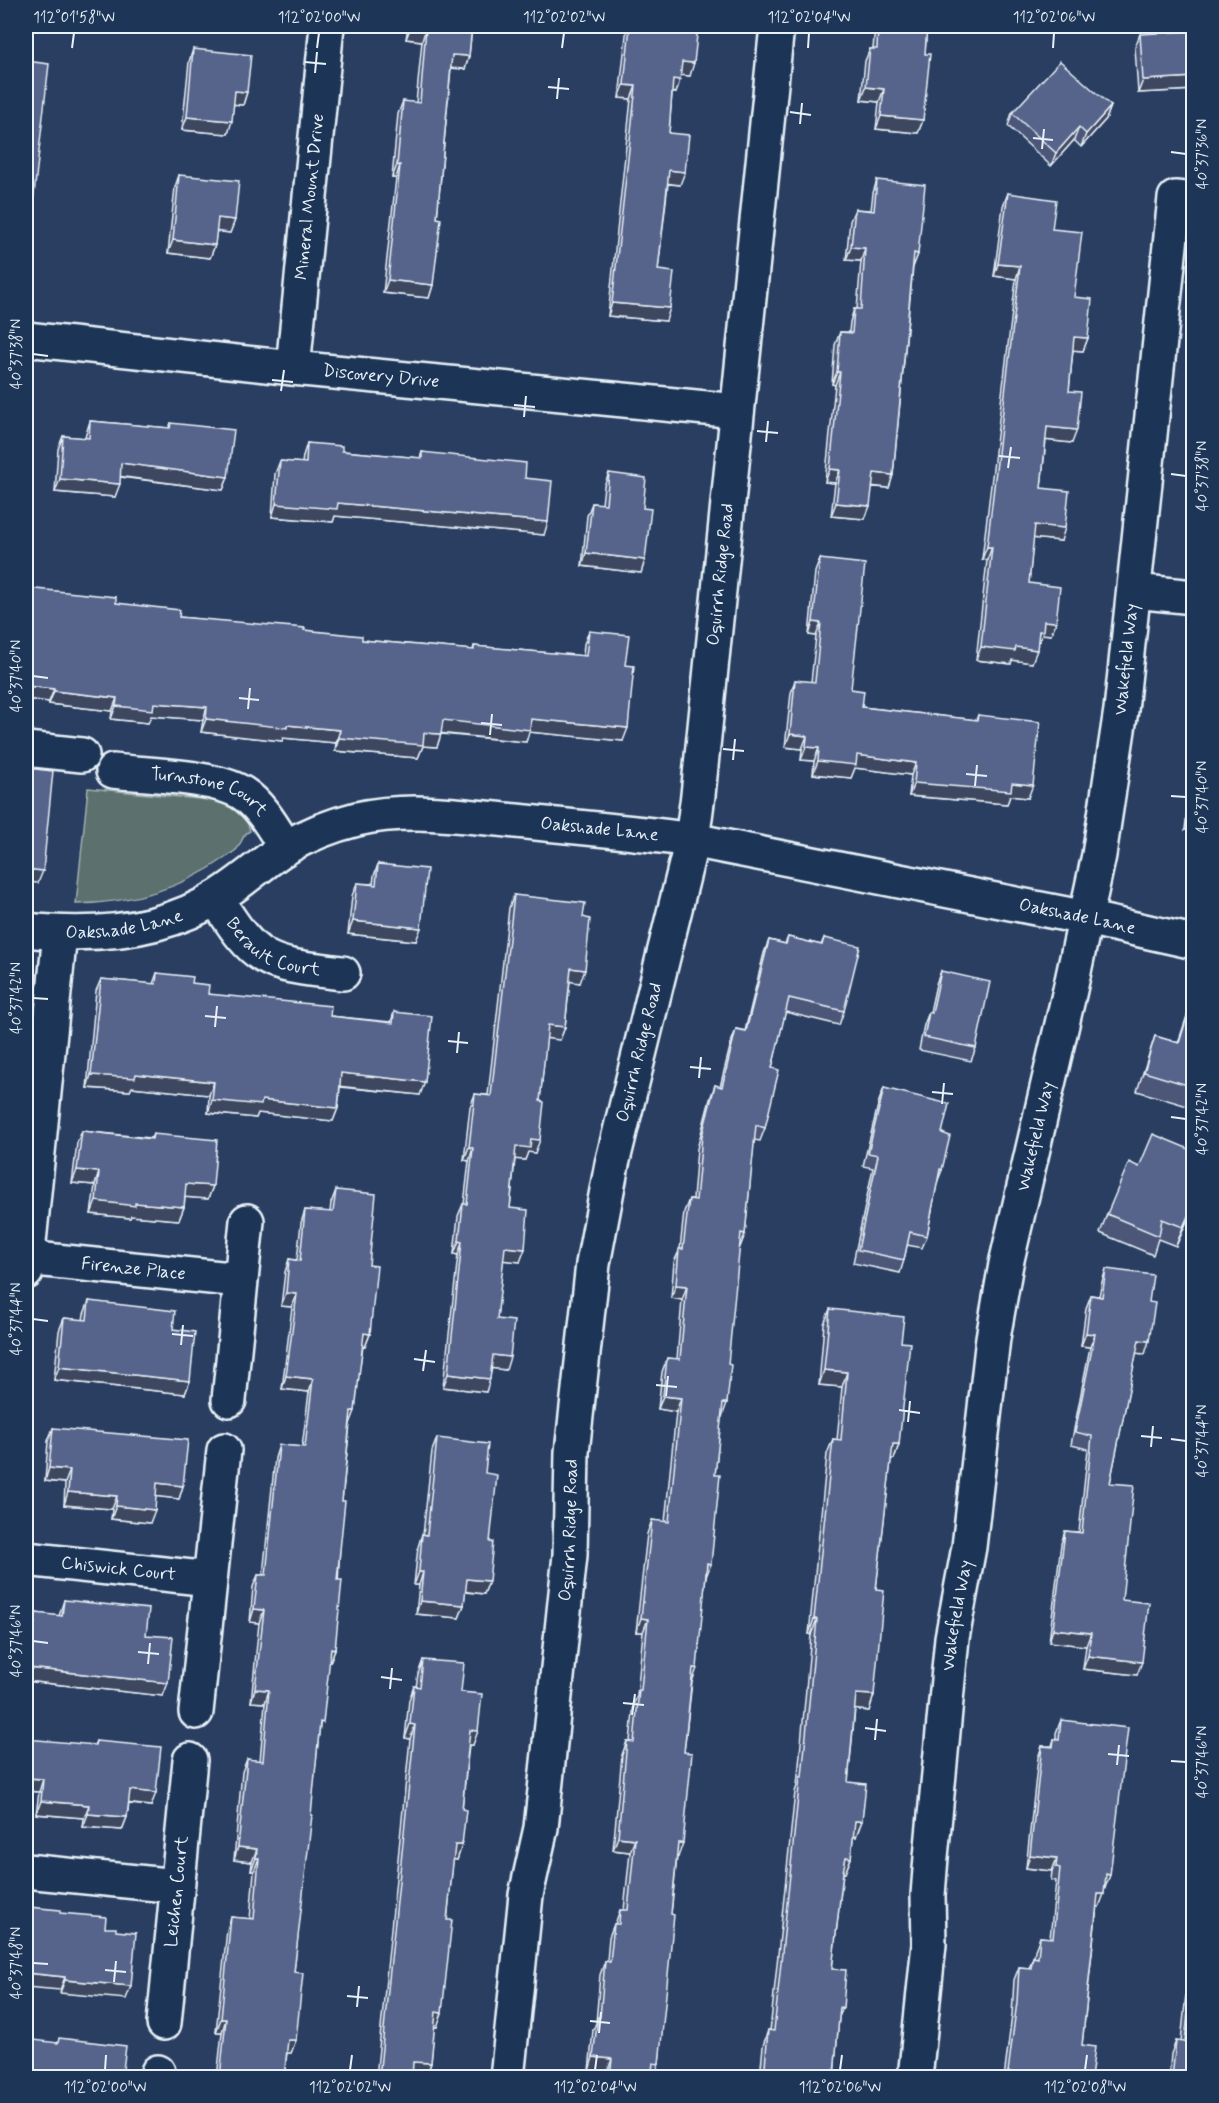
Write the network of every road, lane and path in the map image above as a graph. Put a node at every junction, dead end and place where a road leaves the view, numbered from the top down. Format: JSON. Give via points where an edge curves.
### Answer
{"nodes":[{"id":1,"x":327,"y":26,"type":"edge"},
{"id":2,"x":777,"y":26,"type":"edge"},
{"id":3,"x":1184,"y":199,"type":"edge"},
{"id":4,"x":26,"y":339,"type":"edge"},
{"id":5,"x":292,"y":368,"type":"junction"},
{"id":6,"x":737,"y":411,"type":"junction"},
{"id":7,"x":1134,"y":591,"type":"junction"},
{"id":8,"x":1194,"y":597,"type":"edge"},
{"id":9,"x":26,"y":749,"type":"edge"},
{"id":10,"x":82,"y":755,"type":"dead end"},
{"id":11,"x":113,"y":771,"type":"dead end"},
{"id":12,"x":692,"y":840,"type":"junction"},
{"id":13,"x":286,"y":848,"type":"junction"},
{"id":14,"x":216,"y":898,"type":"junction"},
{"id":15,"x":1086,"y":918,"type":"junction"},
{"id":16,"x":26,"y":930,"type":"edge"},
{"id":17,"x":60,"y":933,"type":"junction"},
{"id":18,"x":1194,"y":942,"type":"edge"},
{"id":19,"x":343,"y":973,"type":"dead end"},
{"id":20,"x":246,"y":1221,"type":"dead end"},
{"id":21,"x":26,"y":1263,"type":"edge"},
{"id":22,"x":240,"y":1280,"type":"junction"},
{"id":23,"x":229,"y":1400,"type":"dead end"},
{"id":24,"x":224,"y":1450,"type":"dead end"},
{"id":25,"x":26,"y":1559,"type":"edge"},
{"id":26,"x":210,"y":1579,"type":"junction"},
{"id":27,"x":196,"y":1712,"type":"dead end"},
{"id":28,"x":190,"y":1760,"type":"dead end"},
{"id":29,"x":26,"y":1871,"type":"edge"},
{"id":30,"x":177,"y":1886,"type":"junction"},
{"id":31,"x":164,"y":2023,"type":"dead end"},
{"id":32,"x":507,"y":2078,"type":"edge"},
{"id":33,"x":915,"y":2078,"type":"edge"}],
"edges":[{"from":1,"to":5,"type":"street","name":"Mineral Mount Drive"},
{"from":2,"to":6,"type":"street","name":"Oquirrh Ridge Road"},
{"from":3,"to":7,"type":"street","name":"Wakefield Way"},
{"from":4,"to":5,"type":"street","name":"Discovery Drive"},
{"from":5,"to":6,"type":"street","name":"Discovery Drive"},
{"from":6,"to":12,"type":"street","name":"Oquirrh Ridge Road"},
{"from":7,"to":8,"type":"street"},
{"from":7,"to":15,"type":"street","name":"Wakefield Way","via":[[1121,710]]},
{"from":9,"to":10,"type":"street"},
{"from":11,"to":13,"type":"street","name":"Turnstone Court","via":[[231,787],[253,802]]},
{"from":12,"to":13,"type":"street","name":"Oakshade Lane","via":[[401,813],[333,826]]},
{"from":12,"to":15,"type":"street","name":"Oakshade Lane"},
{"from":12,"to":32,"type":"street","name":"Oquirrh Ridge Road","via":[[612,1164],[593,1264],[572,1452],[569,1567],[541,1828],[526,1895]]},
{"from":13,"to":14,"type":"street","name":"Oakshade Lane"},
{"from":14,"to":17,"type":"street","name":"Oakshade Lane","via":[[174,918],[122,930]]},
{"from":14,"to":19,"type":"street","name":"Berault Court","via":[[243,939],[260,955],[280,964]]},
{"from":15,"to":18,"type":"street","name":"Oakshade Lane"},
{"from":15,"to":33,"type":"street","name":"Wakefield Way","via":[[1005,1264],[993,1338],[969,1547],[952,1638]]},
{"from":16,"to":17,"type":"street","name":"Oakshade Lane"},
{"from":17,"to":21,"type":"street"},
{"from":20,"to":22,"type":"street"},
{"from":21,"to":22,"type":"street","name":"Firenze Place"},
{"from":22,"to":23,"type":"street"},
{"from":24,"to":26,"type":"street"},
{"from":25,"to":26,"type":"street","name":"Chiswick Court"},
{"from":26,"to":27,"type":"street"},
{"from":28,"to":30,"type":"street","name":"Leichen Court"},
{"from":29,"to":30,"type":"street"},
{"from":30,"to":31,"type":"street","name":"Leichen Court"}]}
